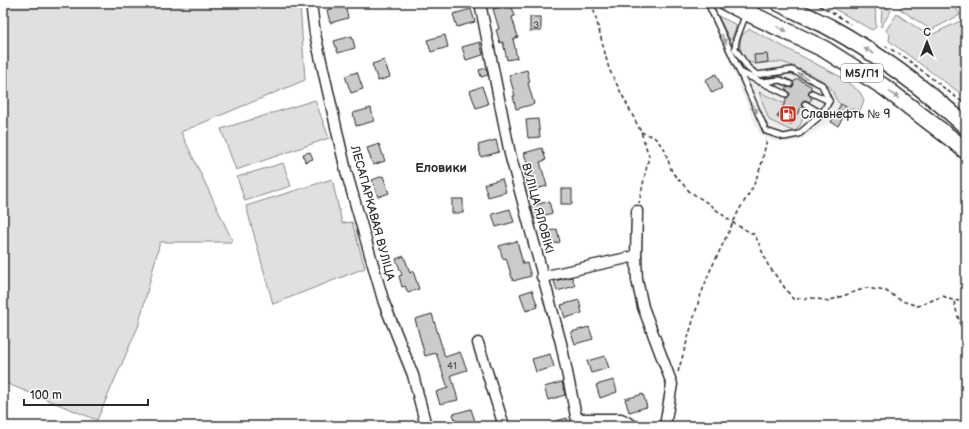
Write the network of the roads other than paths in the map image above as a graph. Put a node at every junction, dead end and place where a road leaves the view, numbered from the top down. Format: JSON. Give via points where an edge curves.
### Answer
{"nodes":[{"id":1,"x":311,"y":3,"type":"edge"},
{"id":2,"x":480,"y":3,"type":"edge"},
{"id":3,"x":708,"y":3,"type":"edge"},
{"id":4,"x":727,"y":3,"type":"edge"},
{"id":5,"x":779,"y":3,"type":"edge"},
{"id":6,"x":749,"y":7,"type":"edge"},
{"id":7,"x":740,"y":72,"type":"junction"},
{"id":8,"x":760,"y":82,"type":"junction"},
{"id":9,"x":790,"y":84,"type":"dead end"},
{"id":10,"x":812,"y":93,"type":"dead end"},
{"id":11,"x":786,"y":94,"type":"dead end"},
{"id":12,"x":829,"y":101,"type":"junction"},
{"id":13,"x":805,"y":104,"type":"dead end"},
{"id":14,"x":822,"y":114,"type":"junction"},
{"id":15,"x":966,"y":126,"type":"edge"},
{"id":16,"x":966,"y":152,"type":"edge"},
{"id":17,"x":637,"y":210,"type":"road end"},
{"id":18,"x":636,"y":256,"type":"junction"},
{"id":19,"x":542,"y":277,"type":"junction"},
{"id":20,"x":478,"y":342,"type":"dead end"},
{"id":21,"x":577,"y":422,"type":"edge"},
{"id":22,"x":426,"y":426,"type":"edge"},
{"id":23,"x":504,"y":426,"type":"edge"},
{"id":24,"x":634,"y":426,"type":"edge"},
{"id":25,"x":665,"y":426,"type":"edge"}],
"edges":[{"from":1,"to":22,"type":"street","name":"ЛЕСАПАРКАВАЯ ВУЛІЦА","via":[[315,34],[348,178],[384,302],[413,375]]},
{"from":2,"to":19,"type":"street","name":"ВУЛІЦА ЯЛОВІКІ","via":[[510,154]]},
{"from":3,"to":7,"type":"lane","one_way":true},
{"from":4,"to":6,"type":"main road","number":"М5/П1"},
{"from":15,"to":5,"type":"main road","number":"М5/П1","one_way":true,"via":[[939,101],[884,61],[832,29]]},
{"from":12,"to":6,"type":"lane","one_way":true,"via":[[822,86],[792,70],[757,76],[748,68],[735,49]]},
{"from":6,"to":16,"type":"main road","number":"М5/П1","one_way":true,"via":[[824,49],[884,87]]},
{"from":7,"to":8,"type":"lane"},
{"from":7,"to":14,"type":"lane","one_way":true,"via":[[766,131],[784,137],[799,134]]},
{"from":8,"to":9,"type":"lane","via":[[780,80]]},
{"from":8,"to":11,"type":"lane"},
{"from":10,"to":12,"type":"lane"},
{"from":12,"to":14,"type":"lane"},
{"from":13,"to":14,"type":"lane"},
{"from":17,"to":18,"type":"street"},
{"from":18,"to":19,"type":"street"},
{"from":18,"to":25,"type":"street","via":[[637,280],[643,307],[672,384]]},
{"from":19,"to":21,"type":"street","name":"ВУЛІЦА ЯЛОВІКІ","via":[[561,343]]},
{"from":20,"to":23,"type":"street"},
{"from":21,"to":24,"type":"street","via":[[621,419]]}]}
